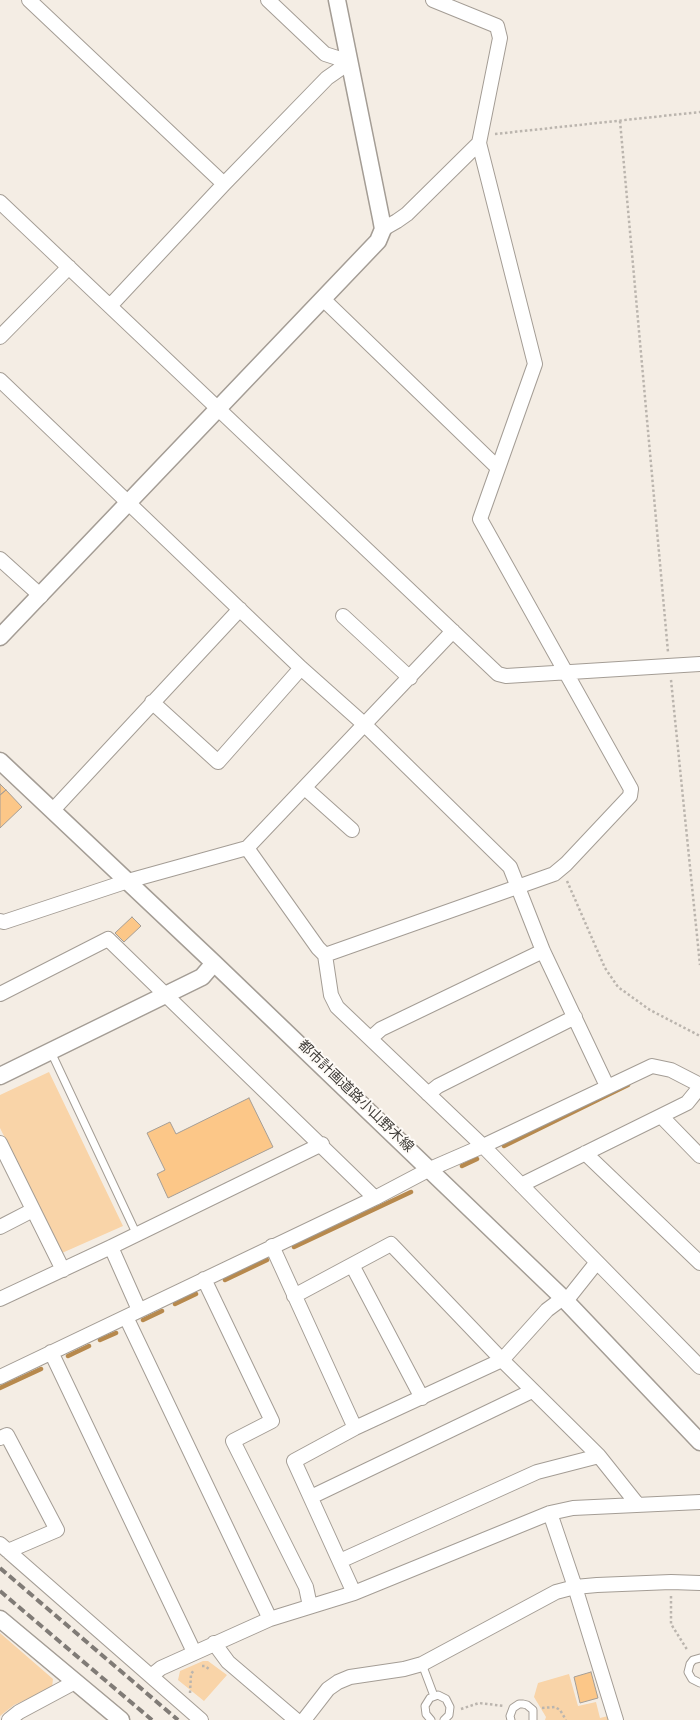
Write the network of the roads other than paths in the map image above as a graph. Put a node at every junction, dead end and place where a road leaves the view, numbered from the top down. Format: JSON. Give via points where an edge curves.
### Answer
{"nodes":[{"id":1,"x":29,"y":0,"type":"edge"},
{"id":2,"x":268,"y":0,"type":"edge"},
{"id":3,"x":337,"y":0,"type":"edge"},
{"id":4,"x":433,"y":0,"type":"edge"},
{"id":5,"x":350,"y":62,"type":"junction"},
{"id":6,"x":479,"y":142,"type":"junction"},
{"id":7,"x":224,"y":184,"type":"junction"},
{"id":8,"x":0,"y":202,"type":"edge"},
{"id":9,"x":383,"y":229,"type":"junction"},
{"id":10,"x":69,"y":267,"type":"junction"},
{"id":11,"x":324,"y":299,"type":"junction"},
{"id":12,"x":110,"y":306,"type":"junction"},
{"id":13,"x":0,"y":337,"type":"edge"},
{"id":14,"x":0,"y":380,"type":"edge"},
{"id":15,"x":218,"y":408,"type":"junction"},
{"id":16,"x":498,"y":468,"type":"junction"},
{"id":17,"x":129,"y":502,"type":"junction"},
{"id":18,"x":0,"y":559,"type":"edge"},
{"id":19,"x":40,"y":596,"type":"junction"},
{"id":20,"x":240,"y":610,"type":"junction"},
{"id":21,"x":343,"y":616,"type":"dead end"},
{"id":22,"x":4,"y":631,"type":"edge"},
{"id":23,"x":453,"y":631,"type":"junction"},
{"id":24,"x":700,"y":664,"type":"edge"},
{"id":25,"x":301,"y":668,"type":"junction"},
{"id":26,"x":566,"y":671,"type":"junction"},
{"id":27,"x":410,"y":678,"type":"junction"},
{"id":28,"x":152,"y":702,"type":"junction"},
{"id":29,"x":365,"y":725,"type":"junction"},
{"id":30,"x":0,"y":761,"type":"edge"},
{"id":31,"x":305,"y":788,"type":"junction"},
{"id":32,"x":53,"y":810,"type":"junction"},
{"id":33,"x":352,"y":830,"type":"dead end"},
{"id":34,"x":247,"y":848,"type":"junction"},
{"id":35,"x":128,"y":881,"type":"junction"},
{"id":36,"x":518,"y":886,"type":"junction"},
{"id":37,"x":0,"y":921,"type":"edge"},
{"id":38,"x":543,"y":951,"type":"junction"},
{"id":39,"x":325,"y":955,"type":"junction"},
{"id":40,"x":214,"y":963,"type":"junction"},
{"id":41,"x":0,"y":994,"type":"edge"},
{"id":42,"x":166,"y":995,"type":"junction"},
{"id":43,"x":575,"y":1017,"type":"junction"},
{"id":44,"x":371,"y":1038,"type":"junction"},
{"id":45,"x":51,"y":1051,"type":"junction"},
{"id":46,"x":0,"y":1076,"type":"edge"},
{"id":47,"x":607,"y":1086,"type":"junction"},
{"id":48,"x":700,"y":1086,"type":"edge"},
{"id":49,"x":428,"y":1094,"type":"junction"},
{"id":50,"x":661,"y":1116,"type":"junction"},
{"id":51,"x":0,"y":1144,"type":"edge"},
{"id":52,"x":322,"y":1144,"type":"junction"},
{"id":53,"x":483,"y":1146,"type":"junction"},
{"id":54,"x":585,"y":1153,"type":"junction"},
{"id":55,"x":700,"y":1156,"type":"edge"},
{"id":56,"x":430,"y":1169,"type":"junction"},
{"id":57,"x":521,"y":1185,"type":"junction"},
{"id":58,"x":375,"y":1198,"type":"junction"},
{"id":59,"x":33,"y":1210,"type":"junction"},
{"id":60,"x":0,"y":1227,"type":"edge"},
{"id":61,"x":137,"y":1235,"type":"junction"},
{"id":62,"x":272,"y":1246,"type":"junction"},
{"id":63,"x":111,"y":1248,"type":"junction"},
{"id":64,"x":598,"y":1262,"type":"junction"},
{"id":65,"x":700,"y":1263,"type":"edge"},
{"id":66,"x":352,"y":1265,"type":"junction"},
{"id":67,"x":63,"y":1270,"type":"junction"},
{"id":68,"x":204,"y":1279,"type":"junction"},
{"id":69,"x":294,"y":1296,"type":"junction"},
{"id":70,"x":563,"y":1298,"type":"junction"},
{"id":71,"x":0,"y":1300,"type":"edge"},
{"id":72,"x":139,"y":1310,"type":"junction"},
{"id":73,"x":126,"y":1317,"type":"junction"},
{"id":74,"x":51,"y":1352,"type":"junction"},
{"id":75,"x":502,"y":1360,"type":"junction"},
{"id":76,"x":700,"y":1367,"type":"edge"},
{"id":77,"x":0,"y":1377,"type":"edge"},
{"id":78,"x":532,"y":1391,"type":"junction"},
{"id":79,"x":422,"y":1398,"type":"junction"},
{"id":80,"x":355,"y":1428,"type":"junction"},
{"id":81,"x":0,"y":1438,"type":"edge"},
{"id":82,"x":700,"y":1442,"type":"edge"},
{"id":83,"x":599,"y":1456,"type":"junction"},
{"id":84,"x":311,"y":1496,"type":"junction"},
{"id":85,"x":700,"y":1502,"type":"edge"},
{"id":86,"x":638,"y":1505,"type":"junction"},
{"id":87,"x":550,"y":1513,"type":"junction"},
{"id":88,"x":4,"y":1547,"type":"edge"},
{"id":89,"x":340,"y":1561,"type":"junction"},
{"id":90,"x":700,"y":1583,"type":"edge"},
{"id":91,"x":575,"y":1587,"type":"junction"},
{"id":92,"x":354,"y":1594,"type":"junction"},
{"id":93,"x":310,"y":1606,"type":"junction"},
{"id":94,"x":0,"y":1619,"type":"edge"},
{"id":95,"x":270,"y":1619,"type":"junction"},
{"id":96,"x":214,"y":1643,"type":"junction"},
{"id":97,"x":194,"y":1652,"type":"junction"},
{"id":98,"x":697,"y":1659,"type":"edge"},
{"id":99,"x":422,"y":1664,"type":"junction"},
{"id":100,"x":151,"y":1676,"type":"junction"},
{"id":101,"x":75,"y":1682,"type":"junction"},
{"id":102,"x":700,"y":1684,"type":"edge"},
{"id":103,"x":434,"y":1696,"type":"junction"},
{"id":104,"x":9,"y":1720,"type":"edge"},
{"id":105,"x":121,"y":1720,"type":"edge"},
{"id":106,"x":201,"y":1720,"type":"edge"},
{"id":107,"x":296,"y":1720,"type":"edge"},
{"id":108,"x":304,"y":1720,"type":"edge"},
{"id":109,"x":431,"y":1720,"type":"edge"},
{"id":110,"x":444,"y":1720,"type":"edge"},
{"id":111,"x":511,"y":1720,"type":"edge"},
{"id":112,"x":533,"y":1720,"type":"edge"},
{"id":113,"x":616,"y":1720,"type":"edge"}],
"edges":[{"from":1,"to":7,"type":"street"},
{"from":2,"to":5,"type":"street","via":[[325,54]]},
{"from":3,"to":5,"type":"street"},
{"from":4,"to":6,"type":"street","via":[[497,26],[500,38]]},
{"from":5,"to":7,"type":"street","via":[[327,78]]},
{"from":5,"to":9,"type":"street"},
{"from":6,"to":9,"type":"street","via":[[407,214]]},
{"from":6,"to":16,"type":"street","via":[[535,364]]},
{"from":7,"to":12,"type":"street"},
{"from":8,"to":10,"type":"street"},
{"from":9,"to":11,"type":"street","via":[[378,241]]},
{"from":10,"to":12,"type":"street"},
{"from":10,"to":13,"type":"street"},
{"from":11,"to":15,"type":"street"},
{"from":11,"to":16,"type":"street"},
{"from":12,"to":15,"type":"street"},
{"from":14,"to":17,"type":"street"},
{"from":15,"to":17,"type":"street"},
{"from":15,"to":23,"type":"street"},
{"from":16,"to":26,"type":"street","via":[[480,520]]},
{"from":17,"to":19,"type":"street"},
{"from":17,"to":20,"type":"street"},
{"from":18,"to":19,"type":"street"},
{"from":19,"to":22,"type":"street"},
{"from":20,"to":25,"type":"street"},
{"from":20,"to":28,"type":"street"},
{"from":21,"to":27,"type":"street"},
{"from":23,"to":26,"type":"street","via":[[498,674]]},
{"from":23,"to":27,"type":"street"},
{"from":24,"to":26,"type":"street"},
{"from":25,"to":28,"type":"street","via":[[218,762]]},
{"from":25,"to":29,"type":"street"},
{"from":26,"to":36,"type":"street","via":[[632,789],[630,796],[561,869]]},
{"from":27,"to":29,"type":"street"},
{"from":28,"to":32,"type":"street"},
{"from":29,"to":31,"type":"street"},
{"from":29,"to":36,"type":"street","via":[[510,867]]},
{"from":30,"to":32,"type":"street","name":"都市計画道路小山野木線"},
{"from":31,"to":33,"type":"street"},
{"from":31,"to":34,"type":"street"},
{"from":32,"to":35,"type":"street","name":"都市計画道路小山野木線"},
{"from":34,"to":35,"type":"street"},
{"from":34,"to":39,"type":"street"},
{"from":35,"to":37,"type":"street"},
{"from":35,"to":40,"type":"street","name":"都市計画道路小山野木線"},
{"from":36,"to":38,"type":"street"},
{"from":36,"to":39,"type":"street"},
{"from":38,"to":43,"type":"street"},
{"from":38,"to":44,"type":"street","via":[[381,1029]]},
{"from":39,"to":44,"type":"street","via":[[331,995],[337,1007]]},
{"from":40,"to":42,"type":"street","via":[[202,977]]},
{"from":40,"to":56,"type":"street","name":"都市計画道路小山野木線"},
{"from":41,"to":42,"type":"street","via":[[108,939]]},
{"from":42,"to":45,"type":"street"},
{"from":42,"to":52,"type":"street"},
{"from":43,"to":47,"type":"street"},
{"from":43,"to":49,"type":"street"},
{"from":44,"to":49,"type":"street"},
{"from":45,"to":46,"type":"street"},
{"from":45,"to":61,"type":"lane"},
{"from":47,"to":48,"type":"street","via":[[652,1066],[671,1070]]},
{"from":47,"to":53,"type":"street"},
{"from":48,"to":50,"type":"street","via":[[686,1104]]},
{"from":49,"to":53,"type":"street"},
{"from":50,"to":54,"type":"street"},
{"from":50,"to":55,"type":"street"},
{"from":51,"to":59,"type":"street"},
{"from":52,"to":58,"type":"street"},
{"from":52,"to":61,"type":"street"},
{"from":53,"to":56,"type":"street"},
{"from":53,"to":57,"type":"street"},
{"from":54,"to":57,"type":"street"},
{"from":54,"to":65,"type":"street"},
{"from":56,"to":58,"type":"street"},
{"from":56,"to":70,"type":"street","name":"都市計画道路小山野木線"},
{"from":57,"to":64,"type":"street"},
{"from":58,"to":62,"type":"street"},
{"from":59,"to":60,"type":"street"},
{"from":59,"to":67,"type":"street"},
{"from":61,"to":63,"type":"street"},
{"from":62,"to":68,"type":"street"},
{"from":62,"to":69,"type":"street"},
{"from":63,"to":67,"type":"street"},
{"from":63,"to":72,"type":"street"},
{"from":64,"to":70,"type":"street","via":[[570,1296]]},
{"from":64,"to":76,"type":"street"},
{"from":66,"to":69,"type":"street"},
{"from":66,"to":75,"type":"street","via":[[391,1244]]},
{"from":66,"to":79,"type":"street"},
{"from":67,"to":71,"type":"street"},
{"from":68,"to":72,"type":"street"},
{"from":68,"to":93,"type":"street","via":[[272,1421],[232,1441],[306,1587]]},
{"from":69,"to":80,"type":"street"},
{"from":70,"to":75,"type":"street","via":[[546,1310]]},
{"from":70,"to":82,"type":"street","name":"都市計画道路小山野木線"},
{"from":72,"to":73,"type":"street"},
{"from":73,"to":74,"type":"street"},
{"from":73,"to":95,"type":"street"},
{"from":74,"to":77,"type":"street"},
{"from":74,"to":97,"type":"street"},
{"from":75,"to":78,"type":"street"},
{"from":75,"to":79,"type":"street"},
{"from":78,"to":83,"type":"street"},
{"from":78,"to":84,"type":"street"},
{"from":79,"to":80,"type":"street"},
{"from":80,"to":84,"type":"street","via":[[294,1460]]},
{"from":81,"to":88,"type":"street","via":[[7,1435],[57,1530]]},
{"from":83,"to":86,"type":"street"},
{"from":83,"to":89,"type":"street","via":[[537,1472]]},
{"from":84,"to":89,"type":"street"},
{"from":85,"to":86,"type":"street"},
{"from":86,"to":87,"type":"street","via":[[573,1508]]},
{"from":87,"to":91,"type":"street"},
{"from":87,"to":92,"type":"street"},
{"from":88,"to":100,"type":"street"},
{"from":89,"to":92,"type":"street"},
{"from":90,"to":91,"type":"street"},
{"from":91,"to":99,"type":"street","via":[[556,1592]]},
{"from":91,"to":113,"type":"street"},
{"from":92,"to":93,"type":"street"},
{"from":93,"to":95,"type":"street"},
{"from":94,"to":101,"type":"street"},
{"from":95,"to":96,"type":"street"},
{"from":96,"to":97,"type":"street"},
{"from":96,"to":107,"type":"street","via":[[228,1662]]},
{"from":97,"to":100,"type":"street"},
{"from":98,"to":102,"type":"lane","via":[[688,1672],[692,1680]]},
{"from":99,"to":103,"type":"lane"},
{"from":99,"to":108,"type":"street","via":[[338,1682],[328,1689]]},
{"from":100,"to":106,"type":"street"},
{"from":101,"to":104,"type":"street"},
{"from":101,"to":105,"type":"street"},
{"from":103,"to":109,"type":"lane","via":[[425,1706]]},
{"from":103,"to":110,"type":"lane","via":[[446,1699],[450,1707]]},
{"from":111,"to":112,"type":"lane","via":[[513,1708],[523,1704],[533,1710]]}]}
